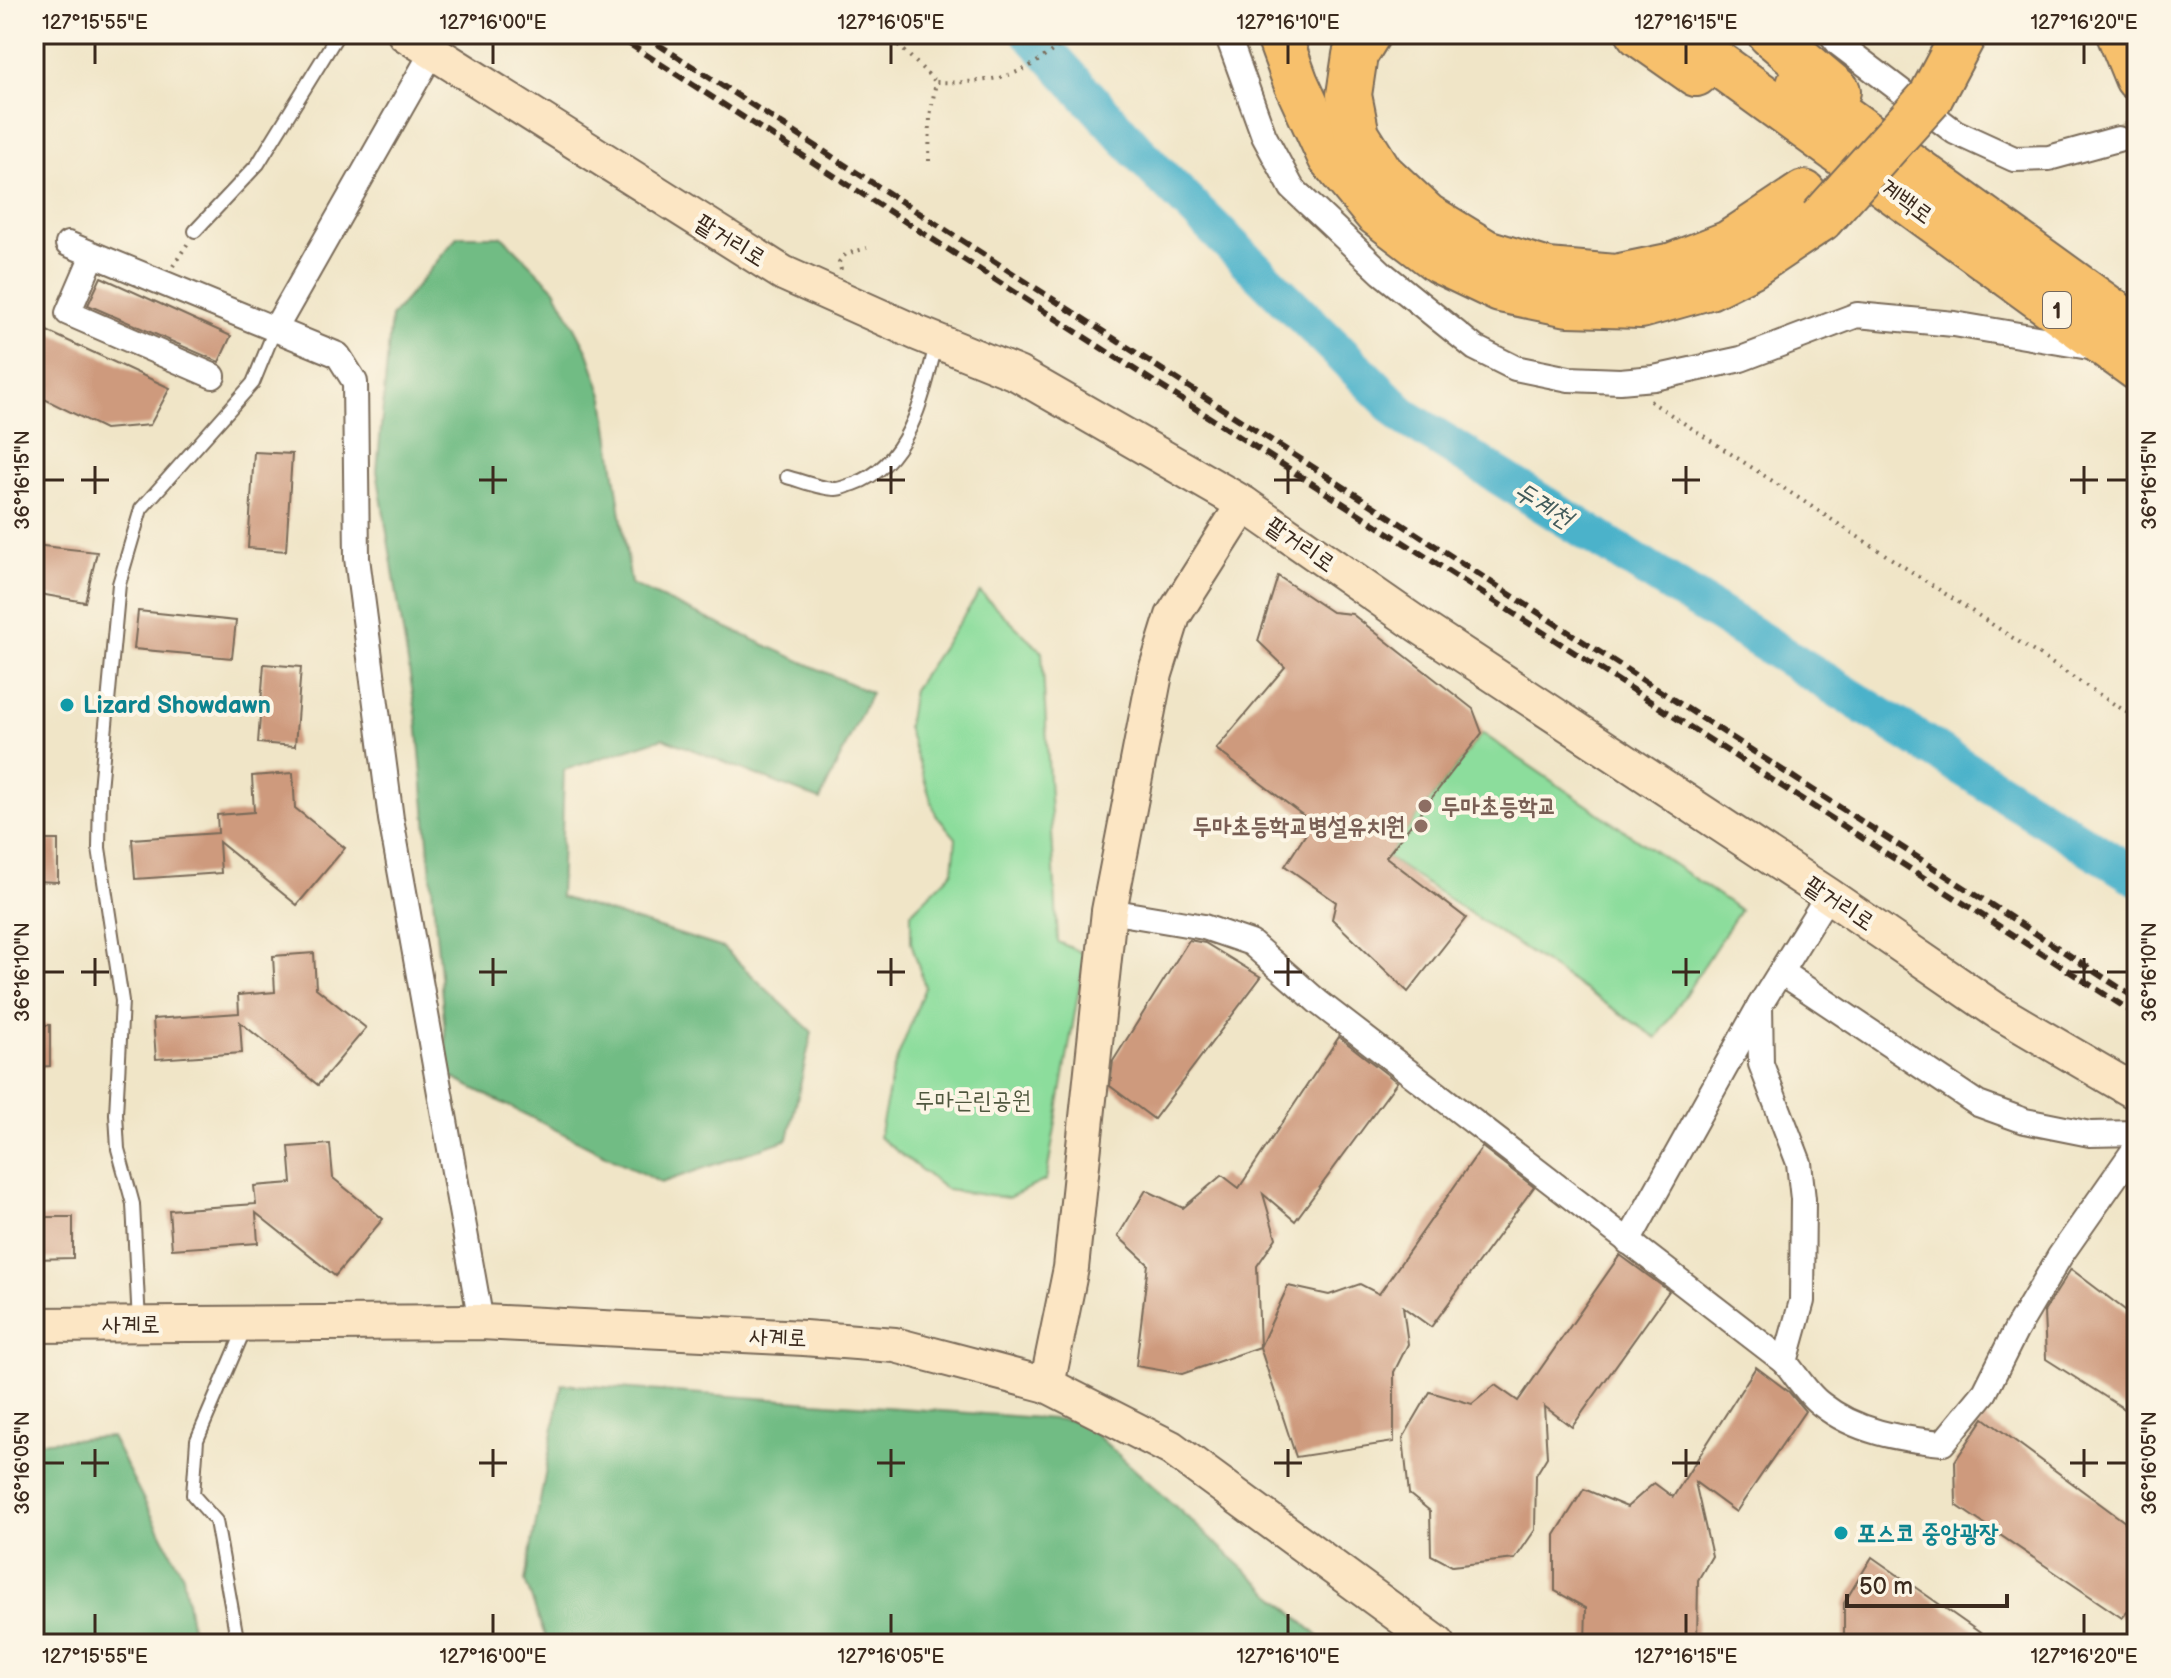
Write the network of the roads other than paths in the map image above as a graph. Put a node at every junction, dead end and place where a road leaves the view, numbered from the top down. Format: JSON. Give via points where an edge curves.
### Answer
{"nodes":[{"id":1,"x":338,"y":34,"type":"edge"},
{"id":2,"x":1227,"y":34,"type":"edge"},
{"id":3,"x":1278,"y":34,"type":"edge"},
{"id":4,"x":1368,"y":34,"type":"edge"},
{"id":5,"x":1639,"y":34,"type":"edge"},
{"id":6,"x":1677,"y":34,"type":"edge"},
{"id":7,"x":1729,"y":34,"type":"edge"},
{"id":8,"x":1770,"y":34,"type":"edge"},
{"id":9,"x":1831,"y":34,"type":"edge"},
{"id":10,"x":1933,"y":34,"type":"edge"},
{"id":11,"x":1964,"y":34,"type":"edge"},
{"id":12,"x":2119,"y":34,"type":"edge"},
{"id":13,"x":419,"y":42,"type":"edge"},
{"id":14,"x":2137,"y":78,"type":"edge"},
{"id":15,"x":1918,"y":90,"type":"junction"},
{"id":16,"x":2118,"y":139,"type":"tunnel mouth"},
{"id":17,"x":1916,"y":169,"type":"junction"},
{"id":18,"x":1812,"y":206,"type":"junction"},
{"id":19,"x":195,"y":231,"type":"road end"},
{"id":20,"x":68,"y":244,"type":"dead end"},
{"id":21,"x":93,"y":255,"type":"junction"},
{"id":22,"x":2000,"y":268,"type":"junction"},
{"id":23,"x":275,"y":329,"type":"junction"},
{"id":24,"x":937,"y":341,"type":"junction"},
{"id":25,"x":2130,"y":349,"type":"edge"},
{"id":26,"x":213,"y":376,"type":"dead end"},
{"id":27,"x":787,"y":477,"type":"dead end"},
{"id":28,"x":1244,"y":504,"type":"junction"},
{"id":29,"x":1828,"y":895,"type":"junction"},
{"id":30,"x":1109,"y":911,"type":"junction"},
{"id":31,"x":1781,"y":972,"type":"junction"},
{"id":32,"x":1760,"y":1005,"type":"junction"},
{"id":33,"x":2137,"y":1093,"type":"edge"},
{"id":34,"x":2137,"y":1133,"type":"edge"},
{"id":35,"x":2137,"y":1146,"type":"edge"},
{"id":36,"x":1628,"y":1242,"type":"junction"},
{"id":37,"x":481,"y":1322,"type":"junction"},
{"id":38,"x":139,"y":1323,"type":"junction"},
{"id":39,"x":34,"y":1325,"type":"edge"},
{"id":40,"x":247,"y":1325,"type":"junction"},
{"id":41,"x":1785,"y":1362,"type":"junction"},
{"id":42,"x":1047,"y":1385,"type":"junction"},
{"id":43,"x":238,"y":1644,"type":"edge"},
{"id":44,"x":1438,"y":1644,"type":"edge"}],
"edges":[{"from":1,"to":19,"type":"lane","via":[[258,164]]},
{"from":2,"to":25,"type":"street","via":[[1264,136],[1292,188],[1382,273],[1475,348],[1515,368],[1569,379],[1654,378],[1741,359],[1857,315]]},
{"from":3,"to":18,"type":"highway","via":[[1330,157],[1376,213],[1439,261],[1500,290],[1568,304],[1641,306],[1709,287],[1751,266]]},
{"from":4,"to":18,"type":"highway","via":[[1355,55],[1349,95],[1357,135],[1381,173],[1427,216],[1486,252],[1548,271],[1615,277],[1673,265]]},
{"from":5,"to":22,"type":"highway","via":[[1813,160]]},
{"from":6,"to":22,"type":"highway","name":"계백로"},
{"from":7,"to":17,"type":"highway","name":"계백로"},
{"from":8,"to":17,"type":"highway","via":[[1861,110]]},
{"from":9,"to":16,"type":"street","via":[[1955,132],[2014,159],[2049,158]]},
{"from":10,"to":15,"type":"highway"},
{"from":11,"to":15,"type":"highway"},
{"from":12,"to":14,"type":"highway"},
{"from":13,"to":23,"type":"street","name":"팥거리로"},
{"from":13,"to":24,"type":"street","name":"팥거리로","via":[[783,273]]},
{"from":15,"to":18,"type":"highway","bridge":true},
{"from":17,"to":25,"type":"highway","name":"계백로"},
{"from":20,"to":21,"type":"street"},
{"from":21,"to":23,"type":"street"},
{"from":21,"to":26,"type":"street","via":[[68,313]]},
{"from":22,"to":25,"type":"highway","name":"계백로","number":"1"},
{"from":23,"to":37,"type":"street","via":[[338,355],[355,382],[357,558],[391,819]]},
{"from":23,"to":38,"type":"lane","via":[[253,383],[141,509],[119,584],[99,848],[122,1001],[117,1137],[133,1204]]},
{"from":24,"to":27,"type":"lane","via":[[925,391],[892,457],[866,480],[837,489]]},
{"from":24,"to":28,"type":"street","name":"팥거리로","via":[[1018,374]]},
{"from":28,"to":29,"type":"street","name":"팥거리로","via":[[1460,654]]},
{"from":28,"to":30,"type":"street","via":[[1173,616],[1155,674]]},
{"from":29,"to":31,"type":"street"},
{"from":29,"to":33,"type":"street","name":"팥거리로","via":[[1997,1011]]},
{"from":30,"to":36,"type":"street","via":[[1204,927],[1251,943],[1318,1002]]},
{"from":30,"to":42,"type":"street","via":[[1071,1268]]},
{"from":31,"to":32,"type":"street"},
{"from":31,"to":34,"type":"street","via":[[1978,1104],[2025,1121],[2090,1134]]},
{"from":32,"to":36,"type":"street"},
{"from":32,"to":41,"type":"street","via":[[1761,1064],[1799,1163],[1803,1199],[1802,1301]]},
{"from":35,"to":41,"type":"street","via":[[2060,1256],[1985,1392],[1943,1443],[1903,1439],[1854,1425],[1819,1403]]},
{"from":36,"to":41,"type":"street"},
{"from":37,"to":40,"type":"street","name":"사계로"},
{"from":37,"to":42,"type":"street","name":"사계로","via":[[895,1345]]},
{"from":38,"to":39,"type":"street","name":"사계로"},
{"from":38,"to":40,"type":"street","name":"사계로"},
{"from":40,"to":43,"type":"lane","via":[[197,1440],[193,1495],[216,1521]]},
{"from":42,"to":44,"type":"street","name":"사계로","via":[[1171,1448]]}]}
